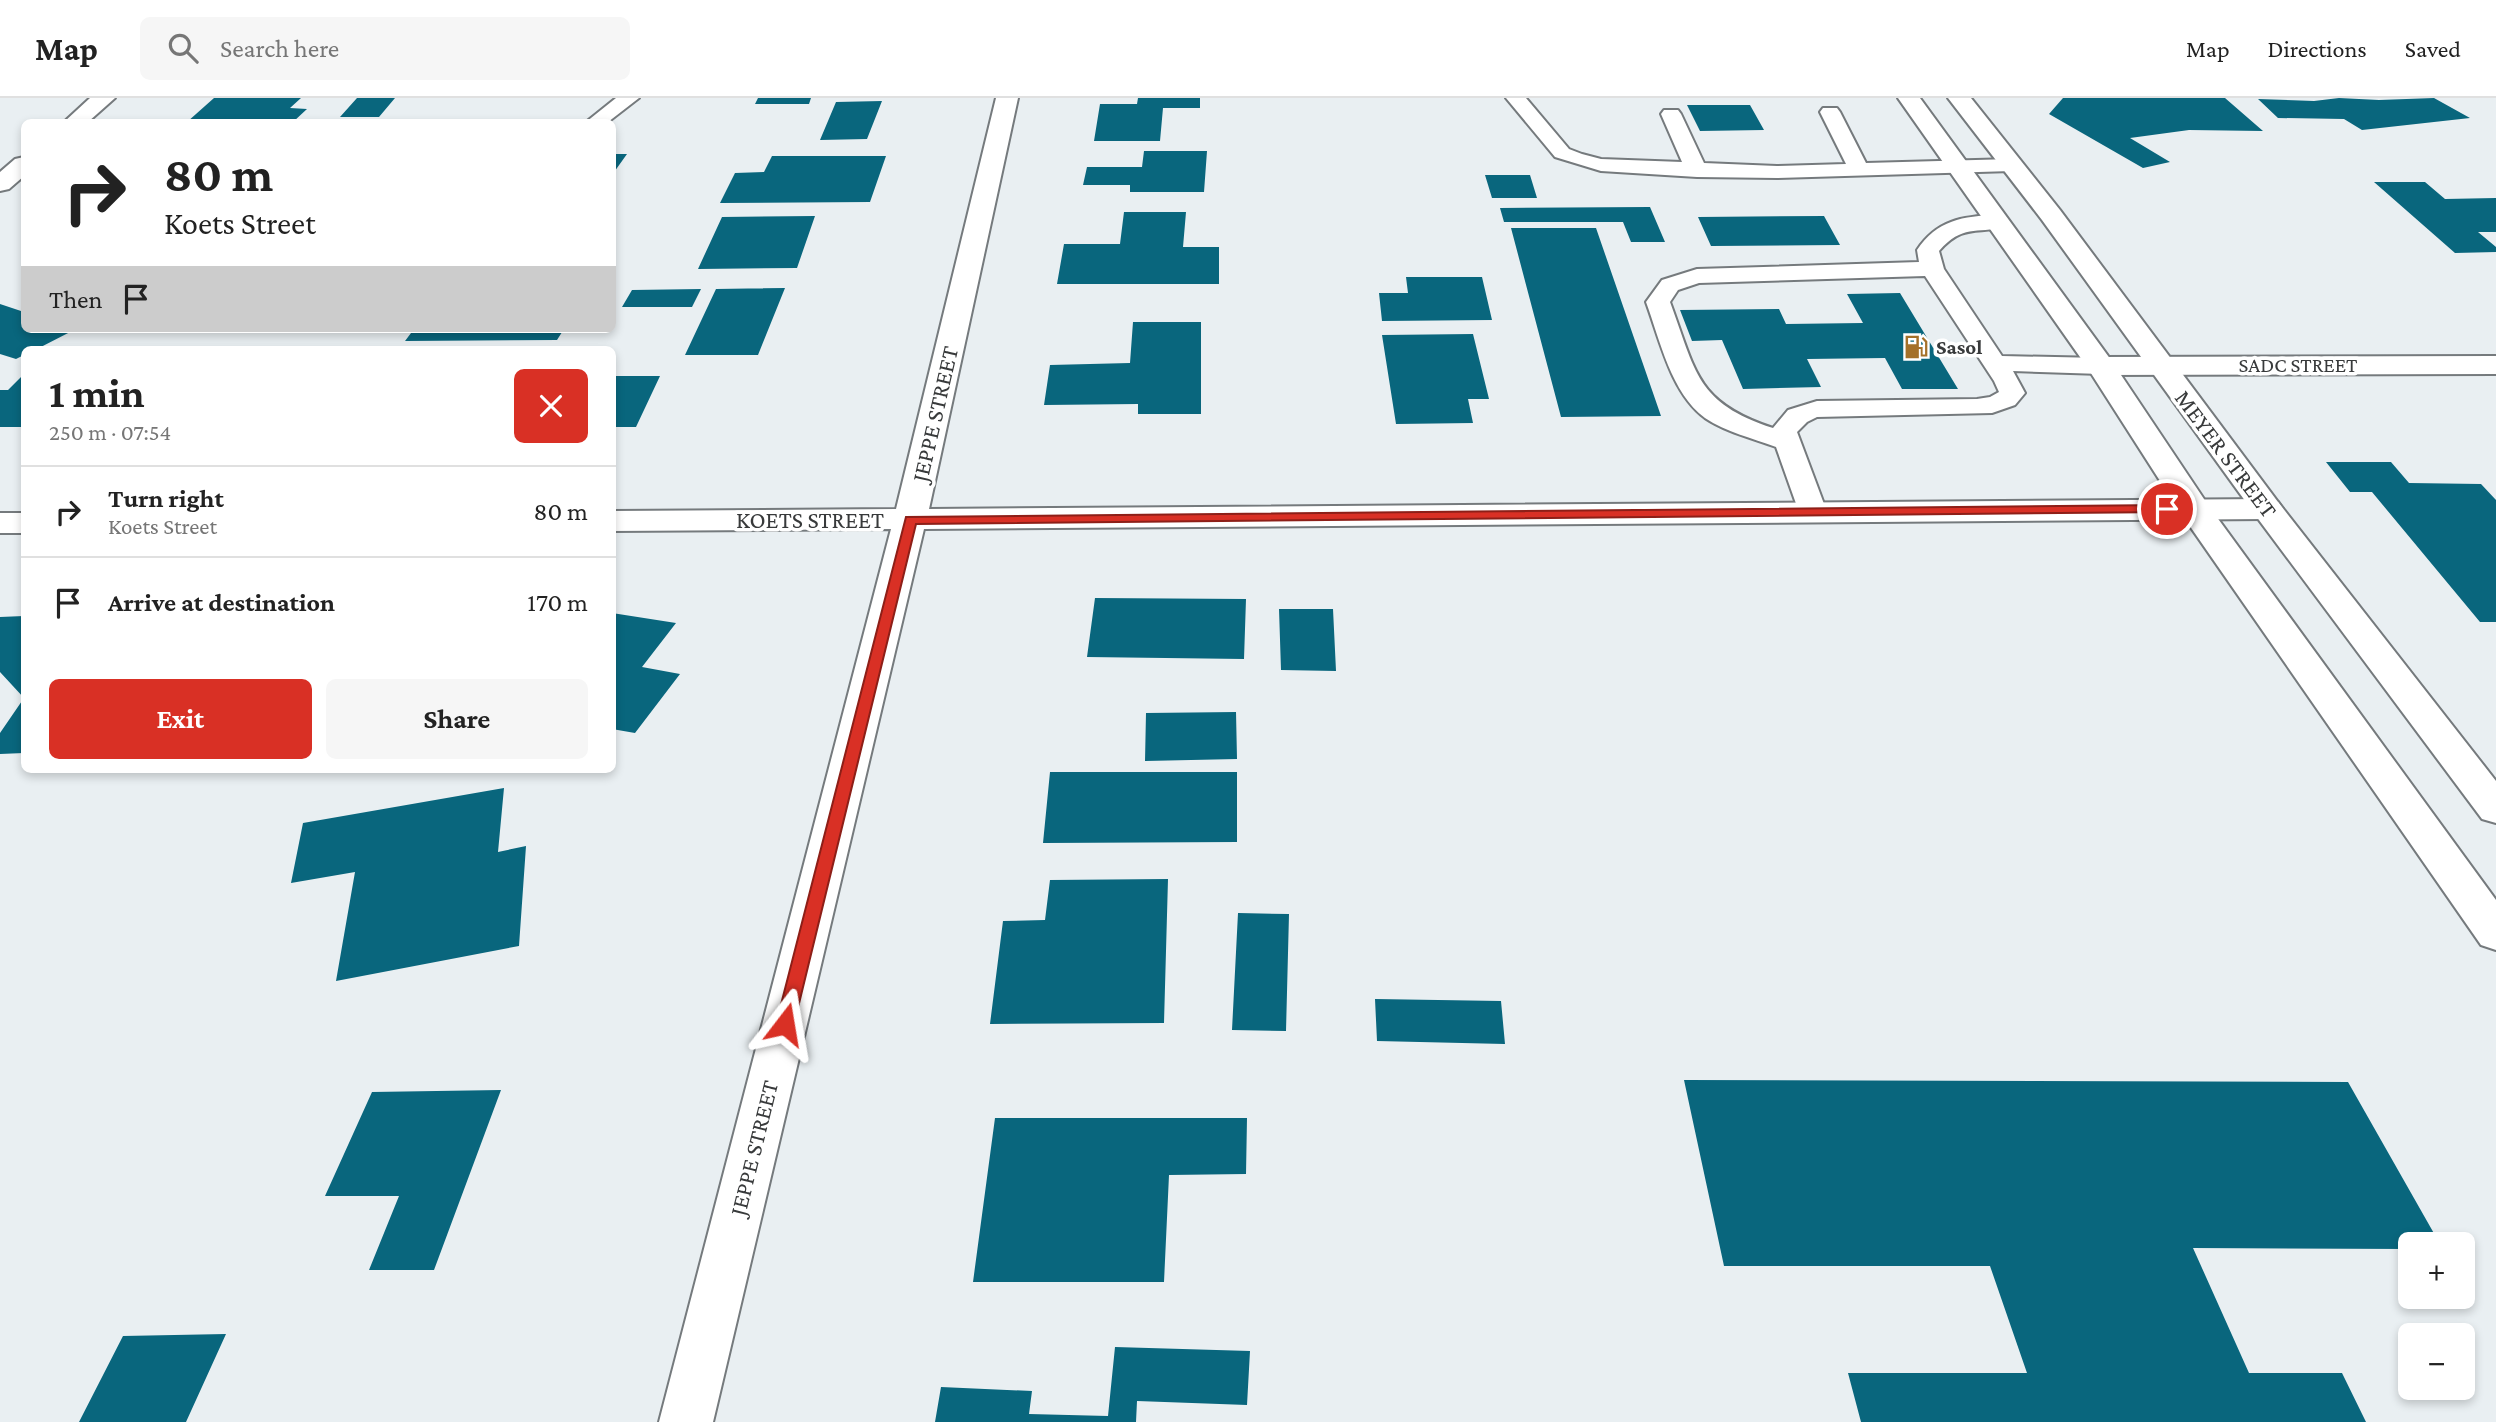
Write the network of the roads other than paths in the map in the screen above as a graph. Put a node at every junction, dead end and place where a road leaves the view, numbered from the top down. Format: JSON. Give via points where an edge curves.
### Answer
{"nodes":[{"id":1,"x":104,"y":98,"type":"edge"},
{"id":2,"x":629,"y":98,"type":"edge"},
{"id":3,"x":1007,"y":98,"type":"edge"},
{"id":4,"x":1516,"y":98,"type":"edge"},
{"id":5,"x":1909,"y":98,"type":"edge"},
{"id":6,"x":1959,"y":98,"type":"edge"},
{"id":7,"x":1830,"y":112,"type":"dead end"},
{"id":8,"x":1671,"y":114,"type":"dead end"},
{"id":9,"x":79,"y":119,"type":"edge"},
{"id":10,"x":600,"y":119,"type":"edge"},
{"id":11,"x":2012,"y":165,"type":"junction"},
{"id":12,"x":21,"y":166,"type":"edge"},
{"id":13,"x":1957,"y":167,"type":"junction"},
{"id":14,"x":1859,"y":169,"type":"junction"},
{"id":15,"x":1697,"y":171,"type":"junction"},
{"id":16,"x":0,"y":184,"type":"edge"},
{"id":17,"x":1997,"y":222,"type":"junction"},
{"id":18,"x":1932,"y":269,"type":"junction"},
{"id":19,"x":1995,"y":363,"type":"junction"},
{"id":20,"x":2160,"y":365,"type":"junction"},
{"id":21,"x":2496,"y":365,"type":"edge"},
{"id":22,"x":2101,"y":366,"type":"junction"},
{"id":23,"x":1787,"y":442,"type":"junction"},
{"id":24,"x":2194,"y":509,"type":"junction"},
{"id":25,"x":2267,"y":509,"type":"junction"},
{"id":26,"x":1813,"y":512,"type":"junction"},
{"id":27,"x":910,"y":520,"type":"junction"},
{"id":28,"x":616,"y":521,"type":"edge"},
{"id":29,"x":0,"y":523,"type":"edge"},
{"id":30,"x":21,"y":523,"type":"edge"},
{"id":31,"x":2496,"y":809,"type":"edge"},
{"id":32,"x":2496,"y":933,"type":"edge"},
{"id":33,"x":686,"y":1422,"type":"edge"}],
"edges":[{"from":1,"to":9,"type":"street"},
{"from":2,"to":10,"type":"lane"},
{"from":3,"to":27,"type":"street","name":"JEPPE STREET"},
{"from":4,"to":15,"type":"lane","via":[[1557,148],[1575,159]]},
{"from":5,"to":13,"type":"street"},
{"from":6,"to":11,"type":"street","name":"MEYER STREET"},
{"from":7,"to":14,"type":"lane"},
{"from":8,"to":15,"type":"lane"},
{"from":11,"to":13,"type":"lane"},
{"from":11,"to":20,"type":"street","name":"MEYER STREET"},
{"from":12,"to":16,"type":"street"},
{"from":13,"to":14,"type":"lane"},
{"from":13,"to":17,"type":"street"},
{"from":14,"to":15,"type":"lane"},
{"from":17,"to":18,"type":"lane","via":[[1945,229],[1928,250]]},
{"from":17,"to":22,"type":"street"},
{"from":18,"to":19,"type":"lane"},
{"from":18,"to":23,"type":"lane","via":[[1697,276],[1670,285],[1658,302],[1695,393],[1729,420]]},
{"from":19,"to":22,"type":"lane"},
{"from":19,"to":23,"type":"lane","via":[[2012,393],[1997,404],[1817,409],[1793,417],[1784,432]]},
{"from":20,"to":21,"type":"street","name":"SADC STREET"},
{"from":20,"to":22,"type":"street","name":"SADC STREET"},
{"from":20,"to":25,"type":"street","name":"MEYER STREET"},
{"from":22,"to":24,"type":"street"},
{"from":23,"to":26,"type":"lane"},
{"from":24,"to":25,"type":"street","name":"KOETS STREET"},
{"from":24,"to":26,"type":"street","name":"KOETS STREET"},
{"from":24,"to":32,"type":"street"},
{"from":25,"to":31,"type":"street","name":"MEYER STREET"},
{"from":26,"to":27,"type":"street","name":"KOETS STREET"},
{"from":27,"to":28,"type":"street","name":"KOETS STREET"},
{"from":27,"to":33,"type":"street","name":"JEPPE STREET"},
{"from":29,"to":30,"type":"street"}]}
